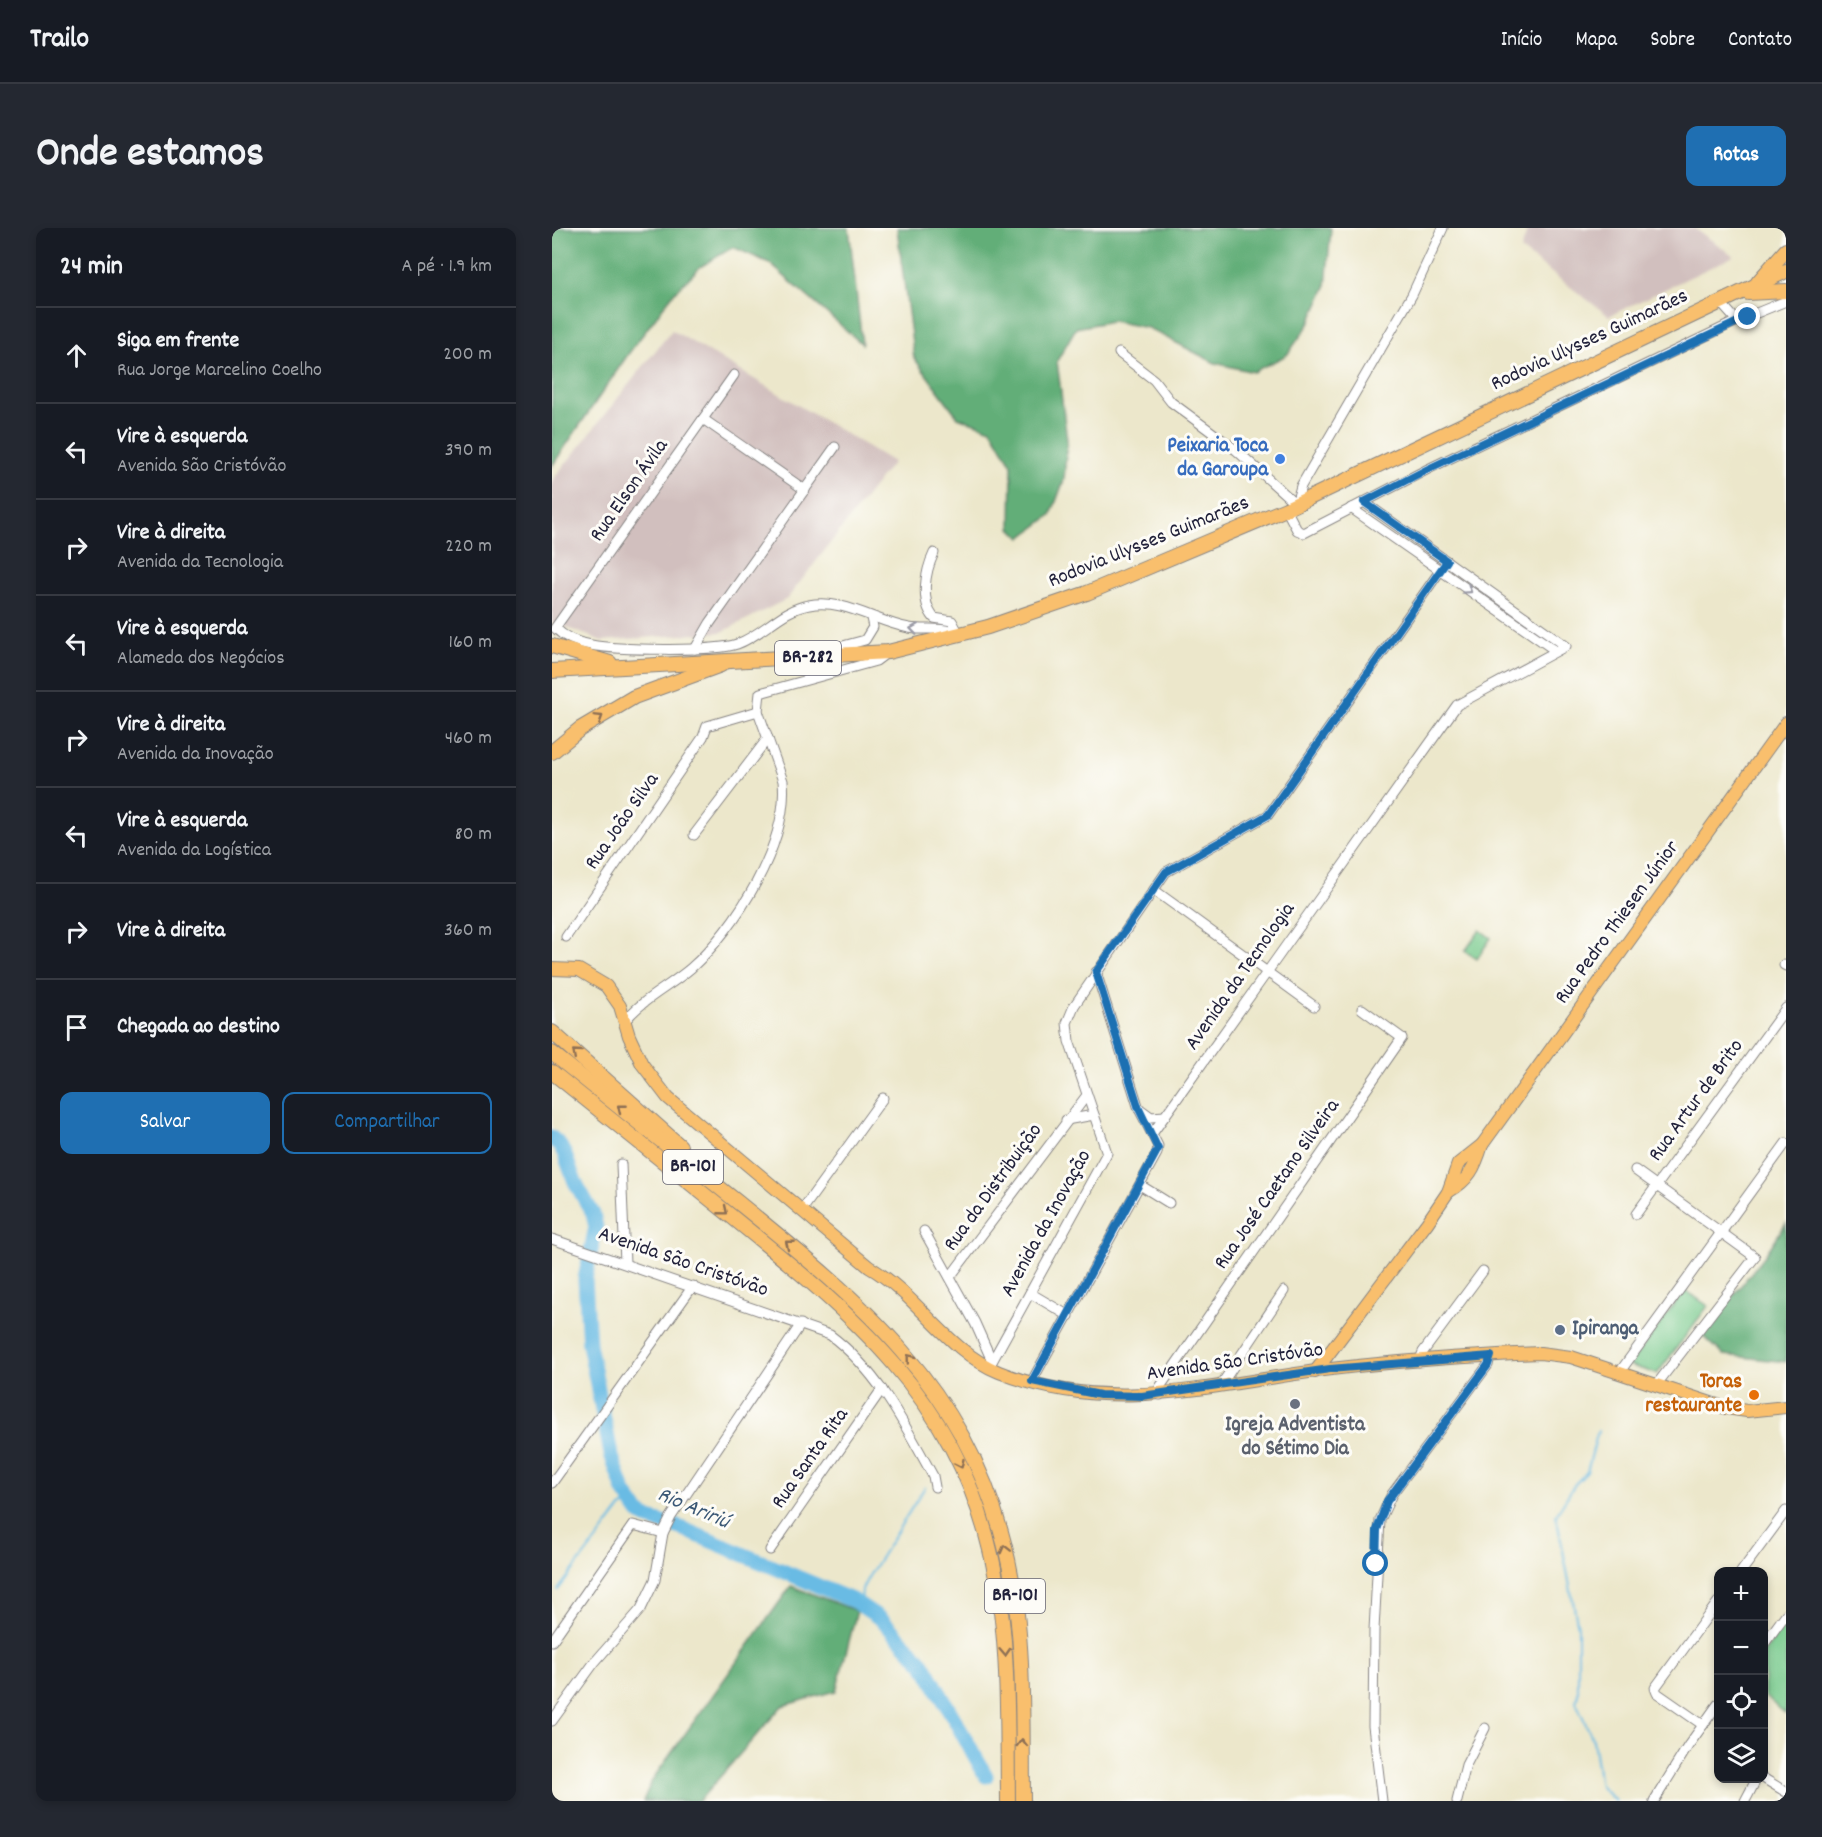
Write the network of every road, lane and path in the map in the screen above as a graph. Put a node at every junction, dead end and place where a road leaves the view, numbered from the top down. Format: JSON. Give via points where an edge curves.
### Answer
{"nodes":[{"id":1,"x":1442,"y":229,"type":"edge"},
{"id":2,"x":1786,"y":250,"type":"edge"},
{"id":3,"x":1786,"y":271,"type":"edge"},
{"id":4,"x":1755,"y":286,"type":"junction"},
{"id":5,"x":1786,"y":291,"type":"edge"},
{"id":6,"x":1740,"y":293,"type":"junction"},
{"id":7,"x":1786,"y":301,"type":"edge"},
{"id":8,"x":1720,"y":302,"type":"junction"},
{"id":9,"x":1737,"y":321,"type":"junction"},
{"id":10,"x":1119,"y":353,"type":"dead end"},
{"id":11,"x":734,"y":375,"type":"dead end"},
{"id":12,"x":703,"y":419,"type":"junction"},
{"id":13,"x":835,"y":447,"type":"dead end"},
{"id":14,"x":805,"y":490,"type":"junction"},
{"id":15,"x":1364,"y":502,"type":"junction"},
{"id":16,"x":1291,"y":506,"type":"junction"},
{"id":17,"x":1351,"y":508,"type":"junction"},
{"id":18,"x":934,"y":553,"type":"dead end"},
{"id":19,"x":1447,"y":561,"type":"junction"},
{"id":20,"x":1440,"y":570,"type":"junction"},
{"id":21,"x":871,"y":618,"type":"junction"},
{"id":22,"x":959,"y":634,"type":"junction"},
{"id":23,"x":552,"y":646,"type":"edge"},
{"id":24,"x":695,"y":648,"type":"junction"},
{"id":25,"x":1556,"y":651,"type":"junction"},
{"id":26,"x":888,"y":652,"type":"junction"},
{"id":27,"x":820,"y":657,"type":"junction"},
{"id":28,"x":728,"y":661,"type":"junction"},
{"id":29,"x":621,"y":666,"type":"junction"},
{"id":30,"x":552,"y":671,"type":"edge"},
{"id":31,"x":758,"y":711,"type":"junction"},
{"id":32,"x":1786,"y":723,"type":"edge"},
{"id":33,"x":768,"y":738,"type":"junction"},
{"id":34,"x":552,"y":752,"type":"edge"},
{"id":35,"x":694,"y":835,"type":"dead end"},
{"id":36,"x":1154,"y":890,"type":"junction"},
{"id":37,"x":566,"y":937,"type":"dead end"},
{"id":38,"x":552,"y":969,"type":"edge"},
{"id":39,"x":1096,"y":972,"type":"junction"},
{"id":40,"x":1267,"y":972,"type":"junction"},
{"id":41,"x":1314,"y":1006,"type":"dead end"},
{"id":42,"x":1786,"y":1008,"type":"edge"},
{"id":43,"x":1362,"y":1010,"type":"dead end"},
{"id":44,"x":624,"y":1022,"type":"junction"},
{"id":45,"x":552,"y":1032,"type":"edge"},
{"id":46,"x":552,"y":1053,"type":"edge"},
{"id":47,"x":552,"y":1074,"type":"edge"},
{"id":48,"x":1087,"y":1095,"type":"junction"},
{"id":49,"x":882,"y":1098,"type":"dead end"},
{"id":50,"x":1142,"y":1111,"type":"junction"},
{"id":51,"x":1094,"y":1115,"type":"junction"},
{"id":52,"x":1165,"y":1116,"type":"junction"},
{"id":53,"x":1066,"y":1120,"type":"junction"},
{"id":54,"x":1154,"y":1131,"type":"junction"},
{"id":55,"x":1786,"y":1143,"type":"edge"},
{"id":56,"x":1482,"y":1145,"type":"junction"},
{"id":57,"x":1465,"y":1158,"type":"junction"},
{"id":58,"x":621,"y":1164,"type":"dead end"},
{"id":59,"x":1476,"y":1166,"type":"junction"},
{"id":60,"x":1635,"y":1170,"type":"dead end"},
{"id":61,"x":709,"y":1180,"type":"junction"},
{"id":62,"x":1457,"y":1180,"type":"junction"},
{"id":63,"x":1140,"y":1185,"type":"junction"},
{"id":64,"x":1657,"y":1186,"type":"junction"},
{"id":65,"x":1168,"y":1203,"type":"dead end"},
{"id":66,"x":802,"y":1210,"type":"junction"},
{"id":67,"x":1636,"y":1214,"type":"dead end"},
{"id":68,"x":924,"y":1231,"type":"dead end"},
{"id":69,"x":1721,"y":1232,"type":"junction"},
{"id":70,"x":552,"y":1239,"type":"edge"},
{"id":71,"x":624,"y":1263,"type":"junction"},
{"id":72,"x":1483,"y":1271,"type":"dead end"},
{"id":73,"x":950,"y":1278,"type":"junction"},
{"id":74,"x":693,"y":1286,"type":"junction"},
{"id":75,"x":1284,"y":1291,"type":"dead end"},
{"id":76,"x":1030,"y":1293,"type":"junction"},
{"id":77,"x":1069,"y":1316,"type":"junction"},
{"id":78,"x":801,"y":1324,"type":"junction"},
{"id":79,"x":1336,"y":1344,"type":"junction"},
{"id":80,"x":1491,"y":1356,"type":"junction"},
{"id":81,"x":1419,"y":1362,"type":"junction"},
{"id":82,"x":990,"y":1364,"type":"junction"},
{"id":83,"x":1347,"y":1368,"type":"junction"},
{"id":84,"x":1315,"y":1372,"type":"junction"},
{"id":85,"x":1619,"y":1373,"type":"junction"},
{"id":86,"x":1032,"y":1381,"type":"junction"},
{"id":87,"x":1657,"y":1384,"type":"junction"},
{"id":88,"x":1221,"y":1385,"type":"junction"},
{"id":89,"x":882,"y":1389,"type":"junction"},
{"id":90,"x":1160,"y":1395,"type":"junction"},
{"id":91,"x":1786,"y":1407,"type":"edge"},
{"id":92,"x":552,"y":1483,"type":"edge"},
{"id":93,"x":935,"y":1487,"type":"dead end"},
{"id":94,"x":1786,"y":1511,"type":"edge"},
{"id":95,"x":664,"y":1531,"type":"junction"},
{"id":96,"x":770,"y":1550,"type":"dead end"},
{"id":97,"x":1745,"y":1567,"type":"edge"},
{"id":98,"x":1714,"y":1609,"type":"edge"},
{"id":99,"x":1786,"y":1614,"type":"edge"},
{"id":100,"x":1768,"y":1639,"type":"edge"},
{"id":101,"x":552,"y":1641,"type":"edge"},
{"id":102,"x":1714,"y":1711,"type":"edge"},
{"id":103,"x":552,"y":1721,"type":"edge"},
{"id":104,"x":1703,"y":1725,"type":"junction"},
{"id":105,"x":1485,"y":1728,"type":"dead end"},
{"id":106,"x":1768,"y":1782,"type":"edge"},
{"id":107,"x":1755,"y":1783,"type":"edge"},
{"id":108,"x":1786,"y":1792,"type":"edge"},
{"id":109,"x":1008,"y":1801,"type":"edge"},
{"id":110,"x":1023,"y":1801,"type":"edge"},
{"id":111,"x":1382,"y":1801,"type":"edge"},
{"id":112,"x":1457,"y":1801,"type":"edge"},
{"id":113,"x":1654,"y":1801,"type":"edge"},
{"id":114,"x":1745,"y":1801,"type":"edge"}],
"edges":[{"from":1,"to":16,"type":"street","via":[[1412,296]]},
{"from":2,"to":4,"type":"highway"},
{"from":3,"to":4,"type":"highway","name":"Rodovia Ulysses Guimarães","number":"BR-282"},
{"from":4,"to":6,"type":"highway","name":"Rodovia Ulysses Guimarães","number":"BR-282"},
{"from":5,"to":6,"type":"highway"},
{"from":6,"to":8,"type":"highway","name":"Rodovia Ulysses Guimarães","number":"BR-282"},
{"from":7,"to":9,"type":"street"},
{"from":8,"to":9,"type":"street"},
{"from":8,"to":16,"type":"highway","name":"Rodovia Ulysses Guimarães","number":"BR-282"},
{"from":9,"to":15,"type":"street"},
{"from":10,"to":16,"type":"street","via":[[1154,380],[1171,402],[1236,450]]},
{"from":11,"to":12,"type":"street","name":"Rua Elson Ávila"},
{"from":12,"to":14,"type":"street"},
{"from":12,"to":24,"type":"street","name":"Rua Elson Ávila","via":[[555,628],[592,646]]},
{"from":13,"to":14,"type":"street"},
{"from":14,"to":24,"type":"street"},
{"from":15,"to":17,"type":"street"},
{"from":15,"to":19,"type":"street"},
{"from":16,"to":17,"type":"street","via":[[1297,530],[1302,533]]},
{"from":16,"to":22,"type":"highway","name":"Rodovia Ulysses Guimarães","number":"BR-282","via":[[1087,593]]},
{"from":17,"to":20,"type":"street"},
{"from":18,"to":22,"type":"street","via":[[927,572],[925,604],[934,618],[952,621]]},
{"from":19,"to":20,"type":"street","name":"Avenida da Inovação"},
{"from":19,"to":25,"type":"street","name":"Avenida da Tecnologia","via":[[1566,646]]},
{"from":20,"to":25,"type":"street","one_way":true},
{"from":20,"to":36,"type":"street","name":"Avenida da Inovação","via":[[1268,815],[1166,872]]},
{"from":22,"to":21,"type":"street","one_way":true,"via":[[950,630],[912,629]]},
{"from":21,"to":24,"type":"street","via":[[851,608],[810,604],[780,616],[737,644]]},
{"from":21,"to":27,"type":"street","via":[[873,627],[865,640],[826,651]]},
{"from":22,"to":26,"type":"highway","name":"Rodovia Ulysses Guimarães","number":"BR-282"},
{"from":23,"to":29,"type":"highway"},
{"from":25,"to":40,"type":"street","name":"Avenida da Tecnologia","via":[[1457,705]]},
{"from":26,"to":27,"type":"highway","name":"Rodovia Ulysses Guimarães","number":"BR-282"},
{"from":26,"to":31,"type":"street","via":[[876,661],[764,690],[758,696]]},
{"from":27,"to":28,"type":"highway","name":"Rodovia Ulysses Guimarães","number":"BR-282"},
{"from":28,"to":29,"type":"highway","name":"Rodovia Ulysses Guimarães","number":"BR-282"},
{"from":34,"to":28,"type":"highway","one_way":true,"via":[[580,729],[634,697]]},
{"from":29,"to":30,"type":"highway","name":"Rodovia Ulysses Guimarães","number":"BR-282"},
{"from":31,"to":33,"type":"street"},
{"from":31,"to":37,"type":"street","name":"Rua João Silva","via":[[707,726]]},
{"from":32,"to":56,"type":"main road","name":"Rua Pedro Thiesen Júnior"},
{"from":33,"to":35,"type":"street"},
{"from":33,"to":44,"type":"street","via":[[784,792],[783,815],[771,854],[726,929],[703,957],[639,1005]]},
{"from":36,"to":39,"type":"street","name":"Avenida da Inovação"},
{"from":36,"to":40,"type":"street"},
{"from":38,"to":44,"type":"main road","name":"Avenida São Cristóvão","via":[[579,970],[600,981],[616,999]]},
{"from":39,"to":48,"type":"street","name":"Avenida da Inovação","via":[[1067,1023]]},
{"from":39,"to":50,"type":"street"},
{"from":40,"to":41,"type":"street"},
{"from":40,"to":52,"type":"street","name":"Avenida da Tecnologia"},
{"from":42,"to":64,"type":"street","name":"Rua Artur de Brito"},
{"from":43,"to":90,"type":"street","name":"Rua José Caetano Silveira","via":[[1402,1038],[1160,1387]]},
{"from":44,"to":66,"type":"main road","name":"Avenida São Cristóvão","via":[[642,1064],[668,1098]]},
{"from":61,"to":45,"type":"highway","one_way":true,"via":[[651,1118]]},
{"from":61,"to":46,"type":"highway","number":"BR-101","one_way":true},
{"from":47,"to":109,"type":"highway","number":"BR-101","one_way":true,"via":[[849,1314],[895,1362],[937,1422],[974,1497],[997,1580],[1005,1647]]},
{"from":48,"to":51,"type":"street","name":"Avenida da Inovação"},
{"from":48,"to":53,"type":"street","name":"Rua da Distribuição"},
{"from":49,"to":66,"type":"street"},
{"from":50,"to":52,"type":"street","via":[[1158,1118]]},
{"from":50,"to":54,"type":"street"},
{"from":51,"to":53,"type":"street","name":"Rua da Distribuição"},
{"from":51,"to":76,"type":"street","name":"Avenida da Inovação","via":[[1106,1156]]},
{"from":52,"to":54,"type":"street","name":"Avenida da Tecnologia"},
{"from":53,"to":73,"type":"street","name":"Rua da Distribuição"},
{"from":54,"to":63,"type":"street","via":[[1158,1149]]},
{"from":55,"to":69,"type":"street"},
{"from":56,"to":57,"type":"main road","name":"Rua Pedro Thiesen Júnior"},
{"from":56,"to":59,"type":"main road","name":"Rua Pedro Thiesen Júnior"},
{"from":57,"to":59,"type":"main road"},
{"from":57,"to":62,"type":"main road","name":"Rua Pedro Thiesen Júnior","via":[[1458,1164]]},
{"from":58,"to":71,"type":"street"},
{"from":59,"to":62,"type":"main road","name":"Rua Pedro Thiesen Júnior"},
{"from":60,"to":64,"type":"street"},
{"from":110,"to":61,"type":"highway","number":"BR-101","one_way":true,"via":[[1020,1646],[1013,1586],[992,1502],[966,1442],[920,1369],[875,1319]]},
{"from":62,"to":79,"type":"main road","name":"Rua Pedro Thiesen Júnior"},
{"from":63,"to":65,"type":"street"},
{"from":63,"to":77,"type":"street"},
{"from":64,"to":67,"type":"street","name":"Rua Artur de Brito"},
{"from":64,"to":69,"type":"street"},
{"from":66,"to":82,"type":"main road","name":"Avenida São Cristóvão","via":[[902,1290],[960,1348]]},
{"from":68,"to":73,"type":"street"},
{"from":69,"to":85,"type":"street"},
{"from":69,"to":87,"type":"street","via":[[1755,1257]]},
{"from":70,"to":71,"type":"street","name":"Avenida São Cristóvão"},
{"from":71,"to":74,"type":"street","name":"Avenida São Cristóvão"},
{"from":72,"to":81,"type":"street"},
{"from":73,"to":82,"type":"street"},
{"from":74,"to":78,"type":"street","name":"Avenida São Cristóvão"},
{"from":74,"to":92,"type":"street"},
{"from":75,"to":88,"type":"street"},
{"from":76,"to":77,"type":"street"},
{"from":76,"to":82,"type":"street","name":"Avenida da Inovação"},
{"from":77,"to":86,"type":"street"},
{"from":78,"to":89,"type":"street","name":"Avenida São Cristóvão","via":[[838,1341]]},
{"from":78,"to":95,"type":"street"},
{"from":79,"to":83,"type":"main road"},
{"from":79,"to":84,"type":"main road","name":"Rua Pedro Thiesen Júnior"},
{"from":80,"to":81,"type":"main road","name":"Avenida São Cristóvão"},
{"from":80,"to":85,"type":"main road","name":"Avenida São Cristóvão","via":[[1540,1353],[1571,1357]]},
{"from":80,"to":111,"type":"street","via":[[1392,1494],[1380,1520],[1373,1726]]},
{"from":81,"to":83,"type":"main road","name":"Avenida São Cristóvão"},
{"from":82,"to":86,"type":"main road","name":"Avenida São Cristóvão"},
{"from":83,"to":84,"type":"main road","name":"Avenida São Cristóvão"},
{"from":84,"to":88,"type":"main road","name":"Avenida São Cristóvão"},
{"from":85,"to":87,"type":"main road","name":"Avenida São Cristóvão"},
{"from":86,"to":90,"type":"main road","name":"Avenida São Cristóvão","via":[[1100,1395]]},
{"from":87,"to":91,"type":"main road","name":"Avenida São Cristóvão","via":[[1726,1408],[1747,1411]]},
{"from":88,"to":90,"type":"main road","name":"Avenida São Cristóvão"},
{"from":89,"to":93,"type":"street","name":"Avenida São Cristóvão","via":[[903,1420]]},
{"from":89,"to":96,"type":"street","name":"Rua Santa Rita"},
{"from":94,"to":97,"type":"street"},
{"from":95,"to":101,"type":"street","via":[[633,1525]]},
{"from":95,"to":103,"type":"street","via":[[655,1580],[641,1609],[612,1640]]},
{"from":98,"to":104,"type":"street","via":[[1655,1688]]},
{"from":99,"to":100,"type":"street"},
{"from":102,"to":104,"type":"street"},
{"from":104,"to":113,"type":"street"},
{"from":105,"to":112,"type":"street","via":[[1466,1765]]},
{"from":106,"to":108,"type":"street"},
{"from":107,"to":114,"type":"street"}]}
